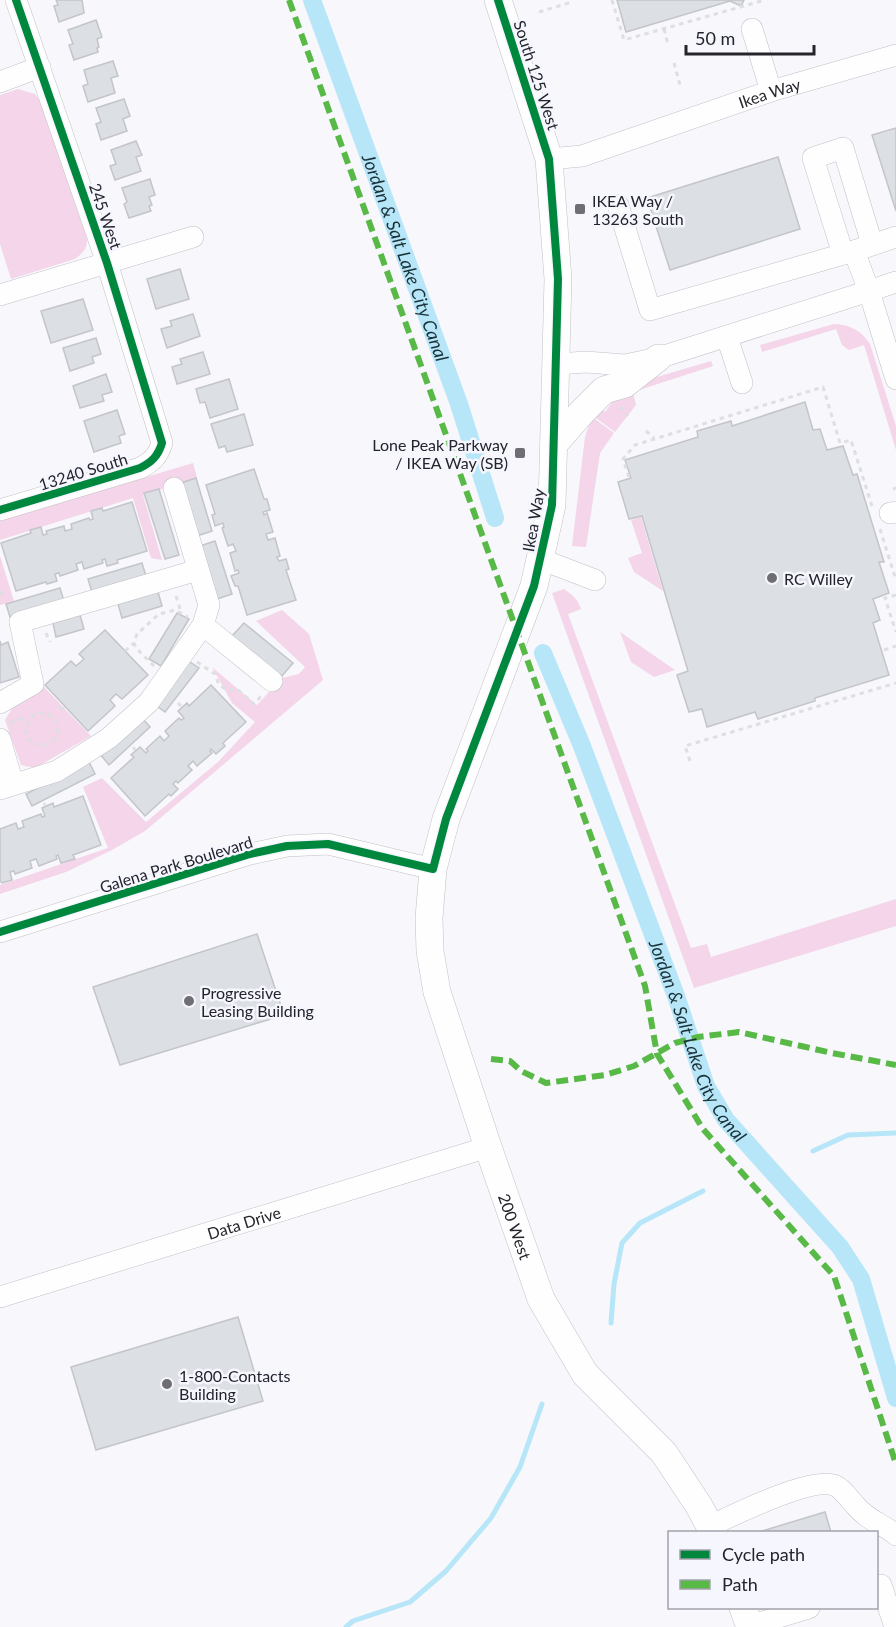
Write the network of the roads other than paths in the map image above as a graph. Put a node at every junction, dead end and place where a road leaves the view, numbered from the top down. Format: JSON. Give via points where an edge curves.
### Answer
{"nodes":[{"id":1,"x":16,"y":0,"type":"edge"},
{"id":2,"x":498,"y":0,"type":"edge"},
{"id":3,"x":752,"y":29,"type":"dead end"},
{"id":4,"x":896,"y":55,"type":"edge"},
{"id":5,"x":40,"y":67,"type":"junction"},
{"id":6,"x":0,"y":82,"type":"edge"},
{"id":7,"x":771,"y":91,"type":"junction"},
{"id":8,"x":549,"y":159,"type":"junction"},
{"id":9,"x":618,"y":205,"type":"dead end"},
{"id":10,"x":192,"y":237,"type":"dead end"},
{"id":11,"x":896,"y":237,"type":"edge"},
{"id":12,"x":856,"y":250,"type":"junction"},
{"id":13,"x":107,"y":263,"type":"junction"},
{"id":14,"x":896,"y":282,"type":"edge"},
{"id":15,"x":869,"y":291,"type":"junction"},
{"id":16,"x":0,"y":295,"type":"edge"},
{"id":17,"x":727,"y":337,"type":"junction"},
{"id":18,"x":658,"y":358,"type":"junction"},
{"id":19,"x":557,"y":364,"type":"junction"},
{"id":20,"x":896,"y":379,"type":"edge"},
{"id":21,"x":742,"y":383,"type":"dead end"},
{"id":22,"x":162,"y":443,"type":"joint"},
{"id":23,"x":554,"y":444,"type":"junction"},
{"id":24,"x":174,"y":488,"type":"dead end"},
{"id":25,"x":0,"y":510,"type":"edge"},
{"id":26,"x":540,"y":559,"type":"junction"},
{"id":27,"x":198,"y":570,"type":"junction"},
{"id":28,"x":595,"y":580,"type":"dead end"},
{"id":29,"x":203,"y":625,"type":"junction"},
{"id":30,"x":268,"y":686,"type":"road end"},
{"id":31,"x":0,"y":703,"type":"edge"},
{"id":32,"x":0,"y":739,"type":"edge"},
{"id":33,"x":7,"y":786,"type":"edge"},
{"id":34,"x":433,"y":869,"type":"junction"},
{"id":35,"x":0,"y":932,"type":"edge"},
{"id":36,"x":488,"y":1147,"type":"junction"},
{"id":37,"x":0,"y":1298,"type":"edge"},
{"id":38,"x":711,"y":1529,"type":"edge"},
{"id":39,"x":896,"y":1535,"type":"edge"},
{"id":40,"x":885,"y":1584,"type":"edge"},
{"id":41,"x":805,"y":1609,"type":"edge"},
{"id":42,"x":747,"y":1622,"type":"edge"},
{"id":43,"x":895,"y":1627,"type":"edge"}],
"edges":[{"from":1,"to":5,"type":"street","name":"245 West"},
{"from":2,"to":8,"type":"main road","name":"South 125 West"},
{"from":3,"to":7,"type":"street"},
{"from":4,"to":7,"type":"street","name":"Ikea Way"},
{"from":5,"to":6,"type":"street"},
{"from":5,"to":13,"type":"street","name":"245 West"},
{"from":7,"to":8,"type":"street","name":"Ikea Way","via":[[582,156]]},
{"from":8,"to":19,"type":"main road","name":"Ikea Way","via":[[558,279]]},
{"from":9,"to":12,"type":"street","via":[[650,310]]},
{"from":10,"to":13,"type":"street"},
{"from":11,"to":12,"type":"street"},
{"from":12,"to":15,"type":"street"},
{"from":13,"to":16,"type":"street"},
{"from":13,"to":22,"type":"street","name":"245 West"},
{"from":14,"to":15,"type":"street"},
{"from":15,"to":17,"type":"street"},
{"from":15,"to":20,"type":"street"},
{"from":17,"to":18,"type":"street"},
{"from":17,"to":21,"type":"street"},
{"from":18,"to":19,"type":"street","via":[[625,365]]},
{"from":18,"to":23,"type":"main road","via":[[625,384],[604,390]]},
{"from":19,"to":23,"type":"main road","name":"Ikea Way"},
{"from":22,"to":25,"type":"street","name":"13240 South","via":[[158,455],[140,468]]},
{"from":23,"to":26,"type":"main road","name":"Ikea Way","via":[[552,505]]},
{"from":24,"to":27,"type":"street"},
{"from":26,"to":28,"type":"street"},
{"from":26,"to":34,"type":"main road","name":"Ikea Way","via":[[531,595],[446,819]]},
{"from":27,"to":29,"type":"street","via":[[208,605]]},
{"from":27,"to":31,"type":"street","via":[[20,622],[33,684]]},
{"from":29,"to":30,"type":"street"},
{"from":29,"to":33,"type":"street","via":[[149,702],[109,738],[57,771]]},
{"from":32,"to":33,"type":"street"},
{"from":34,"to":35,"type":"street","name":"Galena Park Boulevard","via":[[328,844],[287,846]]},
{"from":34,"to":36,"type":"main road","name":"200 West","via":[[429,929],[437,992]]},
{"from":36,"to":37,"type":"street","name":"Data Drive"},
{"from":36,"to":38,"type":"main road","name":"200 West","via":[[541,1299],[585,1374],[664,1454]]},
{"from":38,"to":39,"type":"street","via":[[816,1483],[835,1485],[872,1521]]},
{"from":40,"to":43,"type":"street"},
{"from":41,"to":42,"type":"street"}]}
